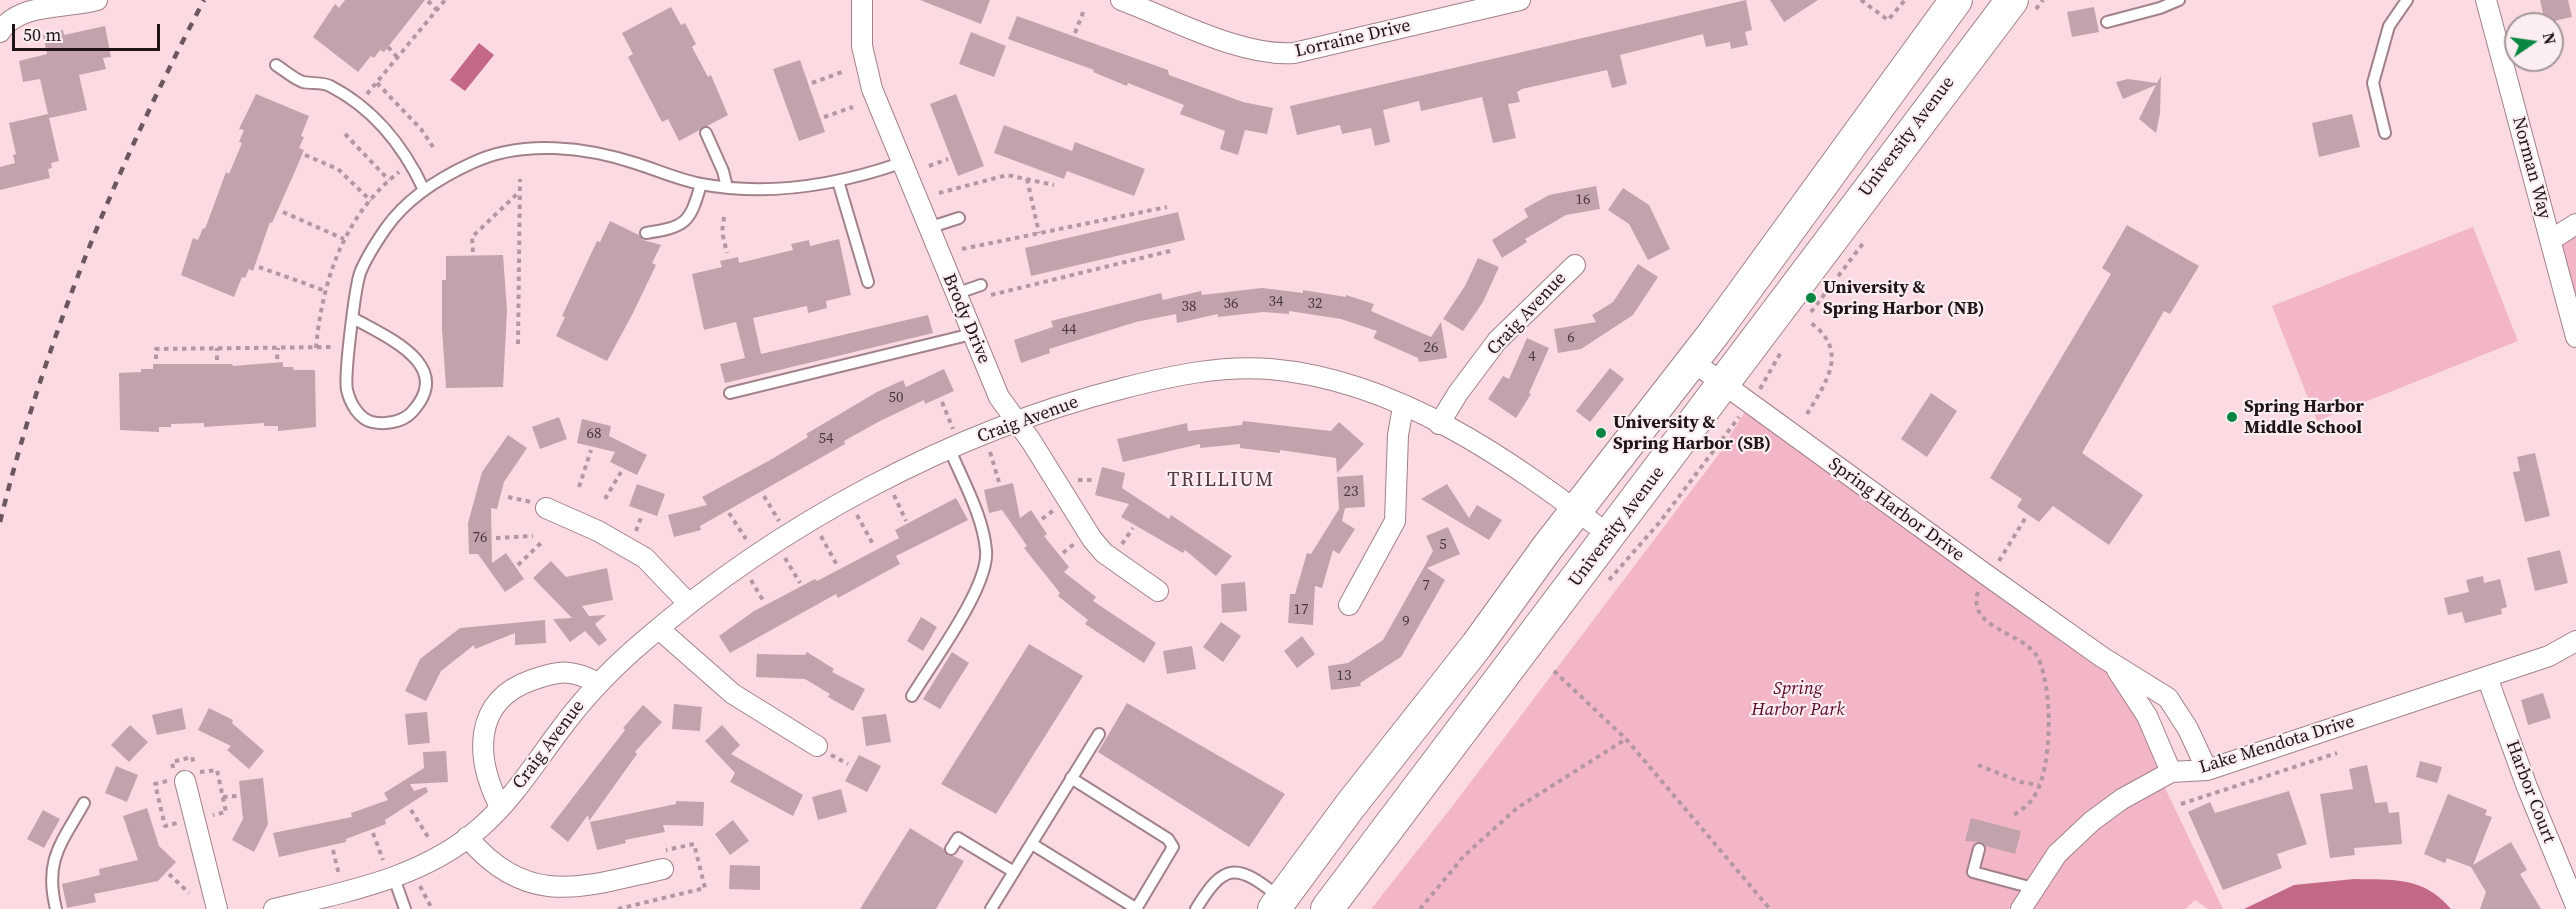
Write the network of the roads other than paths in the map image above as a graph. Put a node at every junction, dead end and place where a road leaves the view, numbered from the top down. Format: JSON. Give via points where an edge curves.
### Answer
{"nodes":[{"id":1,"x":97,"y":0,"type":"edge"},
{"id":2,"x":862,"y":0,"type":"edge"},
{"id":3,"x":1121,"y":0,"type":"edge"},
{"id":4,"x":1520,"y":0,"type":"edge"},
{"id":5,"x":1956,"y":0,"type":"edge"},
{"id":6,"x":2012,"y":0,"type":"edge"},
{"id":7,"x":2179,"y":0,"type":"edge"},
{"id":8,"x":2407,"y":0,"type":"edge"},
{"id":9,"x":2486,"y":0,"type":"edge"},
{"id":10,"x":2,"y":22,"type":"edge"},
{"id":11,"x":2107,"y":22,"type":"dead end"},
{"id":12,"x":276,"y":65,"type":"dead end"},
{"id":13,"x":706,"y":133,"type":"dead end"},
{"id":14,"x":2385,"y":133,"type":"dead end"},
{"id":15,"x":901,"y":163,"type":"junction"},
{"id":16,"x":838,"y":181,"type":"junction"},
{"id":17,"x":701,"y":184,"type":"junction"},
{"id":18,"x":727,"y":187,"type":"junction"},
{"id":19,"x":424,"y":190,"type":"junction"},
{"id":20,"x":959,"y":218,"type":"dead end"},
{"id":21,"x":2576,"y":224,"type":"edge"},
{"id":22,"x":928,"y":228,"type":"junction"},
{"id":23,"x":646,"y":233,"type":"dead end"},
{"id":24,"x":2551,"y":240,"type":"junction"},
{"id":25,"x":1575,"y":265,"type":"dead end"},
{"id":26,"x":868,"y":282,"type":"dead end"},
{"id":27,"x":981,"y":285,"type":"dead end"},
{"id":28,"x":956,"y":294,"type":"junction"},
{"id":29,"x":353,"y":318,"type":"junction"},
{"id":30,"x":972,"y":334,"type":"junction"},
{"id":31,"x":2576,"y":337,"type":"edge"},
{"id":32,"x":1692,"y":361,"type":"junction"},
{"id":33,"x":1724,"y":385,"type":"junction"},
{"id":34,"x":730,"y":393,"type":"dead end"},
{"id":35,"x":1403,"y":407,"type":"junction"},
{"id":36,"x":1015,"y":422,"type":"junction"},
{"id":37,"x":1439,"y":423,"type":"junction"},
{"id":38,"x":950,"y":450,"type":"junction"},
{"id":39,"x":542,"y":506,"type":"road end"},
{"id":40,"x":1576,"y":510,"type":"junction"},
{"id":41,"x":1609,"y":535,"type":"junction"},
{"id":42,"x":1158,"y":591,"type":"dead end"},
{"id":43,"x":689,"y":604,"type":"junction"},
{"id":44,"x":1349,"y":605,"type":"dead end"},
{"id":45,"x":658,"y":628,"type":"junction"},
{"id":46,"x":2576,"y":641,"type":"edge"},
{"id":47,"x":2102,"y":657,"type":"junction"},
{"id":48,"x":2487,"y":677,"type":"junction"},
{"id":49,"x":598,"y":683,"type":"junction"},
{"id":50,"x":912,"y":696,"type":"dead end"},
{"id":51,"x":1099,"y":734,"type":"dead end"},
{"id":52,"x":816,"y":747,"type":"dead end"},
{"id":53,"x":2207,"y":770,"type":"junction"},
{"id":54,"x":2171,"y":772,"type":"junction"},
{"id":55,"x":1071,"y":778,"type":"junction"},
{"id":56,"x":186,"y":781,"type":"dead end"},
{"id":57,"x":84,"y":803,"type":"dead end"},
{"id":58,"x":500,"y":807,"type":"junction"},
{"id":59,"x":467,"y":837,"type":"junction"},
{"id":60,"x":1032,"y":844,"type":"junction"},
{"id":61,"x":951,"y":849,"type":"dead end"},
{"id":62,"x":1979,"y":849,"type":"dead end"},
{"id":63,"x":663,"y":868,"type":"dead end"},
{"id":64,"x":389,"y":871,"type":"junction"},
{"id":65,"x":1014,"y":872,"type":"junction"},
{"id":66,"x":2033,"y":888,"type":"junction"},
{"id":67,"x":1280,"y":906,"type":"edge"},
{"id":68,"x":2576,"y":906,"type":"edge"},
{"id":69,"x":56,"y":909,"type":"edge"},
{"id":70,"x":217,"y":909,"type":"edge"},
{"id":71,"x":274,"y":909,"type":"edge"},
{"id":72,"x":405,"y":909,"type":"edge"},
{"id":73,"x":991,"y":909,"type":"edge"},
{"id":74,"x":1136,"y":909,"type":"edge"},
{"id":75,"x":1196,"y":909,"type":"edge"},
{"id":76,"x":1328,"y":909,"type":"edge"},
{"id":77,"x":2021,"y":909,"type":"edge"}],
"edges":[{"from":1,"to":10,"type":"street","via":[[30,12]]},
{"from":2,"to":15,"type":"street","name":"Brody Drive","via":[[866,67]]},
{"from":3,"to":4,"type":"street","name":"Lorraine Drive","via":[[1229,43],[1276,55]]},
{"from":5,"to":32,"type":"main road"},
{"from":6,"to":33,"type":"main road","name":"University Avenue"},
{"from":7,"to":11,"type":"lane"},
{"from":8,"to":14,"type":"lane","via":[[2389,26],[2373,83]]},
{"from":9,"to":24,"type":"street","name":"Norman Way"},
{"from":12,"to":19,"type":"lane","via":[[301,82],[327,85],[359,104],[411,163]]},
{"from":13,"to":18,"type":"lane"},
{"from":15,"to":16,"type":"lane"},
{"from":15,"to":22,"type":"street","name":"Brody Drive"},
{"from":16,"to":18,"type":"lane","via":[[797,189]]},
{"from":16,"to":26,"type":"lane"},
{"from":17,"to":18,"type":"lane"},
{"from":17,"to":19,"type":"lane","via":[[609,155],[522,149],[473,162]]},
{"from":17,"to":23,"type":"lane","via":[[686,222],[674,229]]},
{"from":19,"to":29,"type":"lane","via":[[391,222],[360,272]]},
{"from":20,"to":22,"type":"lane"},
{"from":21,"to":24,"type":"street"},
{"from":22,"to":28,"type":"street","name":"Brody Drive"},
{"from":24,"to":31,"type":"street","name":"Norman Way"},
{"from":25,"to":37,"type":"street","name":"Craig Avenue","via":[[1497,341]]},
{"from":27,"to":28,"type":"lane"},
{"from":28,"to":30,"type":"street","name":"Brody Drive"},
{"from":29,"to":29,"type":"lane","via":[[399,345],[418,361],[427,377],[424,398],[409,415],[395,422],[371,422],[357,412],[347,389]]},
{"from":30,"to":34,"type":"lane"},
{"from":30,"to":36,"type":"street","name":"Brody Drive","via":[[999,397]]},
{"from":32,"to":33,"type":"street","name":"Spring Harbor Drive"},
{"from":32,"to":40,"type":"main road"},
{"from":33,"to":41,"type":"main road","name":"University Avenue"},
{"from":33,"to":47,"type":"street","name":"Spring Harbor Drive"},
{"from":35,"to":36,"type":"street","name":"Craig Avenue","via":[[1358,388],[1312,376],[1270,369],[1223,369],[1077,400]]},
{"from":35,"to":37,"type":"street","name":"Craig Avenue"},
{"from":35,"to":44,"type":"street","via":[[1398,435],[1395,521]]},
{"from":36,"to":38,"type":"street","name":"Craig Avenue"},
{"from":36,"to":42,"type":"street","name":"Brody Drive","via":[[1092,539],[1104,553]]},
{"from":37,"to":40,"type":"street","name":"Craig Avenue","via":[[1498,456]]},
{"from":38,"to":43,"type":"street","name":"Craig Avenue","via":[[799,528]]},
{"from":38,"to":50,"type":"lane","via":[[982,529],[986,565],[977,590]]},
{"from":39,"to":43,"type":"street","via":[[645,558]]},
{"from":40,"to":41,"type":"street","name":"Craig Avenue"},
{"from":40,"to":67,"type":"main road"},
{"from":41,"to":76,"type":"main road","name":"University Avenue"},
{"from":43,"to":45,"type":"street","name":"Craig Avenue"},
{"from":45,"to":49,"type":"street","name":"Craig Avenue"},
{"from":45,"to":52,"type":"street","via":[[733,694]]},
{"from":46,"to":48,"type":"street","name":"Lake Mendota Drive","via":[[2549,656]]},
{"from":47,"to":53,"type":"street","name":"Spring Harbor Drive","via":[[2168,698]]},
{"from":47,"to":54,"type":"street","name":"Spring Harbor Drive","via":[[2120,672],[2147,716]]},
{"from":48,"to":53,"type":"street","name":"Lake Mendota Drive"},
{"from":48,"to":68,"type":"street","name":"Harbor Court"},
{"from":49,"to":58,"type":"street","name":"Craig Avenue"},
{"from":49,"to":58,"type":"street","name":"Craig Avenue","via":[[576,672],[556,672],[512,687],[494,705],[483,729],[484,751],[489,784]]},
{"from":51,"to":55,"type":"lane"},
{"from":53,"to":54,"type":"street","name":"Lake Mendota Drive"},
{"from":54,"to":66,"type":"street","name":"Lake Mendota Drive","via":[[2092,821],[2057,854]]},
{"from":55,"to":60,"type":"lane"},
{"from":55,"to":74,"type":"lane","via":[[1168,839],[1173,847]]},
{"from":56,"to":70,"type":"street"},
{"from":57,"to":69,"type":"lane","via":[[56,853],[51,870]]},
{"from":58,"to":59,"type":"street","name":"Craig Avenue"},
{"from":59,"to":63,"type":"street","via":[[487,860],[505,872],[547,886],[573,888]]},
{"from":59,"to":64,"type":"street","name":"Craig Avenue","via":[[456,846]]},
{"from":60,"to":65,"type":"lane"},
{"from":60,"to":74,"type":"lane"},
{"from":61,"to":65,"type":"lane","via":[[958,838]]},
{"from":62,"to":66,"type":"lane","via":[[1973,872]]},
{"from":64,"to":71,"type":"street","name":"Craig Avenue","via":[[374,885]]},
{"from":64,"to":72,"type":"lane"},
{"from":65,"to":73,"type":"lane"},
{"from":66,"to":77,"type":"street","name":"Lake Mendota Drive"},
{"from":67,"to":75,"type":"lane","via":[[1262,883],[1231,872],[1220,875]]}]}
